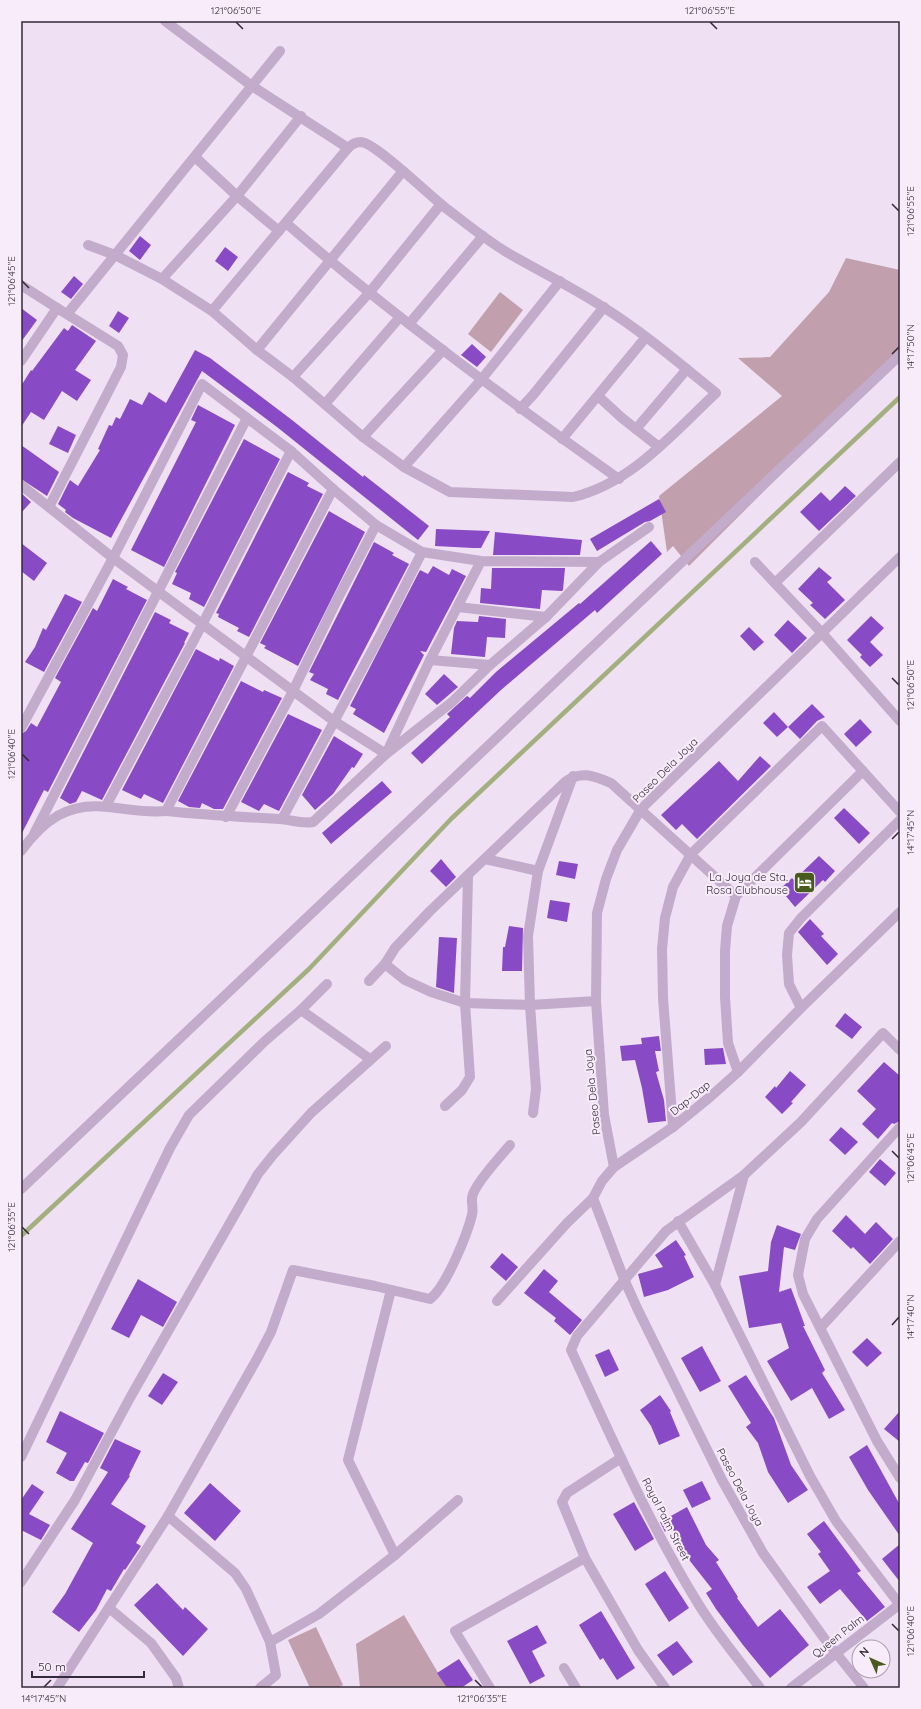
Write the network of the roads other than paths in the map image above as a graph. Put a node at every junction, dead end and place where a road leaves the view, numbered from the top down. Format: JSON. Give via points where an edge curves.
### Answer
{"nodes":[{"id":1,"x":171,"y":23,"type":"edge"},
{"id":2,"x":280,"y":50,"type":"dead end"},
{"id":3,"x":252,"y":86,"type":"junction"},
{"id":4,"x":301,"y":116,"type":"junction"},
{"id":5,"x":348,"y":148,"type":"junction"},
{"id":6,"x":195,"y":157,"type":"junction"},
{"id":7,"x":403,"y":171,"type":"junction"},
{"id":8,"x":237,"y":196,"type":"junction"},
{"id":9,"x":441,"y":204,"type":"junction"},
{"id":10,"x":286,"y":223,"type":"junction"},
{"id":11,"x":279,"y":231,"type":"junction"},
{"id":12,"x":483,"y":236,"type":"junction"},
{"id":13,"x":88,"y":245,"type":"dead end"},
{"id":14,"x":115,"y":255,"type":"junction"},
{"id":15,"x":330,"y":261,"type":"junction"},
{"id":16,"x":162,"y":279,"type":"junction"},
{"id":17,"x":560,"y":281,"type":"junction"},
{"id":18,"x":21,"y":285,"type":"edge"},
{"id":19,"x":369,"y":293,"type":"junction"},
{"id":20,"x":604,"y":307,"type":"junction"},
{"id":21,"x":57,"y":308,"type":"junction"},
{"id":22,"x":212,"y":311,"type":"junction"},
{"id":23,"x":68,"y":314,"type":"junction"},
{"id":24,"x":400,"y":317,"type":"junction"},
{"id":25,"x":409,"y":324,"type":"junction"},
{"id":26,"x":646,"y":337,"type":"junction"},
{"id":27,"x":257,"y":350,"type":"junction"},
{"id":28,"x":443,"y":350,"type":"junction"},
{"id":29,"x":900,"y":355,"type":"edge"},
{"id":30,"x":21,"y":361,"type":"edge"},
{"id":31,"x":687,"y":369,"type":"junction"},
{"id":32,"x":293,"y":377,"type":"junction"},
{"id":33,"x":481,"y":380,"type":"junction"},
{"id":34,"x":598,"y":396,"type":"junction"},
{"id":35,"x":325,"y":404,"type":"junction"},
{"id":36,"x":520,"y":409,"type":"junction"},
{"id":37,"x":247,"y":418,"type":"junction"},
{"id":38,"x":636,"y":429,"type":"junction"},
{"id":39,"x":363,"y":437,"type":"junction"},
{"id":40,"x":562,"y":439,"type":"junction"},
{"id":41,"x":659,"y":447,"type":"junction"},
{"id":42,"x":291,"y":451,"type":"junction"},
{"id":43,"x":900,"y":462,"type":"edge"},
{"id":44,"x":404,"y":466,"type":"junction"},
{"id":45,"x":619,"y":479,"type":"junction"},
{"id":46,"x":21,"y":485,"type":"edge"},
{"id":47,"x":332,"y":489,"type":"junction"},
{"id":48,"x":49,"y":507,"type":"junction"},
{"id":49,"x":376,"y":525,"type":"junction"},
{"id":50,"x":649,"y":527,"type":"dead end"},
{"id":51,"x":422,"y":552,"type":"junction"},
{"id":52,"x":900,"y":557,"type":"edge"},
{"id":53,"x":114,"y":558,"type":"junction"},
{"id":54,"x":481,"y":561,"type":"junction"},
{"id":55,"x":599,"y":562,"type":"junction"},
{"id":56,"x":755,"y":562,"type":"dead end"},
{"id":57,"x":775,"y":584,"type":"junction"},
{"id":58,"x":158,"y":590,"type":"junction"},
{"id":59,"x":458,"y":607,"type":"junction"},
{"id":60,"x":546,"y":617,"type":"junction"},
{"id":61,"x":203,"y":623,"type":"junction"},
{"id":62,"x":822,"y":633,"type":"junction"},
{"id":63,"x":246,"y":656,"type":"junction"},
{"id":64,"x":430,"y":660,"type":"junction"},
{"id":65,"x":490,"y":665,"type":"junction"},
{"id":66,"x":293,"y":691,"type":"junction"},
{"id":67,"x":334,"y":721,"type":"junction"},
{"id":68,"x":900,"y":721,"type":"edge"},
{"id":69,"x":21,"y":728,"type":"edge"},
{"id":70,"x":386,"y":754,"type":"junction"},
{"id":71,"x":863,"y":771,"type":"junction"},
{"id":72,"x":573,"y":776,"type":"junction"},
{"id":73,"x":106,"y":806,"type":"junction"},
{"id":74,"x":641,"y":810,"type":"junction"},
{"id":75,"x":166,"y":811,"type":"junction"},
{"id":76,"x":900,"y":812,"type":"edge"},
{"id":77,"x":226,"y":817,"type":"junction"},
{"id":78,"x":282,"y":819,"type":"junction"},
{"id":79,"x":900,"y":820,"type":"edge"},
{"id":80,"x":34,"y":834,"type":"junction"},
{"id":81,"x":21,"y":851,"type":"edge"},
{"id":82,"x":690,"y":854,"type":"junction"},
{"id":83,"x":485,"y":859,"type":"junction"},
{"id":84,"x":538,"y":871,"type":"junction"},
{"id":85,"x":468,"y":876,"type":"junction"},
{"id":86,"x":736,"y":896,"type":"junction"},
{"id":87,"x":900,"y":913,"type":"edge"},
{"id":88,"x":385,"y":964,"type":"junction"},
{"id":89,"x":369,"y":981,"type":"dead end"},
{"id":90,"x":327,"y":984,"type":"dead end"},
{"id":91,"x":596,"y":1001,"type":"junction"},
{"id":92,"x":465,"y":1003,"type":"junction"},
{"id":93,"x":530,"y":1005,"type":"junction"},
{"id":94,"x":801,"y":1008,"type":"junction"},
{"id":95,"x":301,"y":1010,"type":"junction"},
{"id":96,"x":386,"y":1046,"type":"dead end"},
{"id":97,"x":900,"y":1050,"type":"edge"},
{"id":98,"x":370,"y":1059,"type":"junction"},
{"id":99,"x":738,"y":1072,"type":"junction"},
{"id":100,"x":445,"y":1106,"type":"dead end"},
{"id":101,"x":533,"y":1113,"type":"dead end"},
{"id":102,"x":673,"y":1127,"type":"junction"},
{"id":103,"x":900,"y":1127,"type":"edge"},
{"id":104,"x":510,"y":1145,"type":"dead end"},
{"id":105,"x":614,"y":1167,"type":"junction"},
{"id":106,"x":744,"y":1175,"type":"junction"},
{"id":107,"x":21,"y":1189,"type":"edge"},
{"id":108,"x":593,"y":1198,"type":"junction"},
{"id":109,"x":678,"y":1221,"type":"junction"},
{"id":110,"x":900,"y":1241,"type":"edge"},
{"id":111,"x":624,"y":1279,"type":"junction"},
{"id":112,"x":715,"y":1285,"type":"junction"},
{"id":113,"x":391,"y":1290,"type":"junction"},
{"id":114,"x":497,"y":1301,"type":"dead end"},
{"id":115,"x":820,"y":1327,"type":"junction"},
{"id":116,"x":21,"y":1457,"type":"edge"},
{"id":117,"x":621,"y":1458,"type":"junction"},
{"id":118,"x":899,"y":1474,"type":"edge"},
{"id":119,"x":458,"y":1500,"type":"dead end"},
{"id":120,"x":168,"y":1516,"type":"junction"},
{"id":121,"x":395,"y":1555,"type":"junction"},
{"id":122,"x":584,"y":1558,"type":"junction"},
{"id":123,"x":21,"y":1582,"type":"edge"},
{"id":124,"x":900,"y":1604,"type":"edge"},
{"id":125,"x":109,"y":1608,"type":"junction"},
{"id":126,"x":270,"y":1642,"type":"junction"},
{"id":127,"x":835,"y":1652,"type":"junction"},
{"id":128,"x":564,"y":1668,"type":"dead end"},
{"id":129,"x":57,"y":1688,"type":"edge"},
{"id":130,"x":179,"y":1688,"type":"edge"},
{"id":131,"x":260,"y":1688,"type":"edge"},
{"id":132,"x":490,"y":1688,"type":"edge"},
{"id":133,"x":576,"y":1688,"type":"edge"},
{"id":134,"x":665,"y":1688,"type":"edge"},
{"id":135,"x":760,"y":1688,"type":"edge"},
{"id":136,"x":791,"y":1688,"type":"edge"},
{"id":137,"x":864,"y":1688,"type":"edge"}],
"edges":[{"from":1,"to":3,"type":"street"},
{"from":2,"to":3,"type":"street"},
{"from":3,"to":4,"type":"street"},
{"from":3,"to":6,"type":"street"},
{"from":4,"to":5,"type":"street"},
{"from":4,"to":8,"type":"street"},
{"from":5,"to":7,"type":"street","via":[[352,144],[362,142]]},
{"from":5,"to":10,"type":"street"},
{"from":6,"to":8,"type":"street"},
{"from":6,"to":14,"type":"street"},
{"from":7,"to":9,"type":"street"},
{"from":7,"to":15,"type":"street"},
{"from":8,"to":11,"type":"street"},
{"from":8,"to":16,"type":"street"},
{"from":9,"to":12,"type":"street"},
{"from":9,"to":19,"type":"street"},
{"from":10,"to":11,"type":"street"},
{"from":10,"to":15,"type":"street"},
{"from":11,"to":22,"type":"street"},
{"from":12,"to":17,"type":"street"},
{"from":12,"to":25,"type":"street"},
{"from":13,"to":14,"type":"street"},
{"from":14,"to":16,"type":"street"},
{"from":14,"to":23,"type":"street"},
{"from":15,"to":19,"type":"street"},
{"from":15,"to":27,"type":"street"},
{"from":16,"to":22,"type":"street"},
{"from":17,"to":20,"type":"street"},
{"from":17,"to":33,"type":"street"},
{"from":18,"to":21,"type":"street"},
{"from":19,"to":24,"type":"street"},
{"from":19,"to":32,"type":"street"},
{"from":20,"to":26,"type":"street"},
{"from":20,"to":36,"type":"street"},
{"from":21,"to":23,"type":"street"},
{"from":21,"to":30,"type":"street"},
{"from":22,"to":27,"type":"street"},
{"from":23,"to":48,"type":"street","via":[[118,346],[123,355],[121,367]]},
{"from":24,"to":25,"type":"street"},
{"from":24,"to":35,"type":"street"},
{"from":25,"to":28,"type":"street"},
{"from":26,"to":31,"type":"street"},
{"from":26,"to":34,"type":"street"},
{"from":27,"to":32,"type":"street"},
{"from":28,"to":33,"type":"street"},
{"from":28,"to":39,"type":"street"},
{"from":29,"to":107,"type":"street"},
{"from":31,"to":38,"type":"street"},
{"from":31,"to":41,"type":"street","via":[[716,393]]},
{"from":32,"to":35,"type":"street"},
{"from":33,"to":36,"type":"street"},
{"from":33,"to":44,"type":"street"},
{"from":34,"to":38,"type":"street"},
{"from":34,"to":40,"type":"street"},
{"from":35,"to":39,"type":"street"},
{"from":36,"to":40,"type":"street"},
{"from":37,"to":42,"type":"street"},
{"from":37,"to":53,"type":"street","via":[[202,384]]},
{"from":37,"to":58,"type":"street"},
{"from":38,"to":41,"type":"street"},
{"from":39,"to":44,"type":"street"},
{"from":40,"to":45,"type":"street"},
{"from":41,"to":45,"type":"street"},
{"from":42,"to":47,"type":"street"},
{"from":42,"to":61,"type":"street"},
{"from":43,"to":57,"type":"street"},
{"from":44,"to":45,"type":"street","via":[[450,492],[573,497],[591,493]]},
{"from":46,"to":48,"type":"street"},
{"from":47,"to":49,"type":"street"},
{"from":47,"to":63,"type":"street"},
{"from":48,"to":53,"type":"street"},
{"from":49,"to":51,"type":"street"},
{"from":49,"to":66,"type":"street"},
{"from":50,"to":55,"type":"street"},
{"from":51,"to":54,"type":"street"},
{"from":51,"to":67,"type":"street"},
{"from":52,"to":62,"type":"street","name":"Paseo Dela Joya"},
{"from":53,"to":58,"type":"street"},
{"from":53,"to":69,"type":"street"},
{"from":54,"to":55,"type":"street"},
{"from":54,"to":59,"type":"street"},
{"from":55,"to":60,"type":"street"},
{"from":56,"to":57,"type":"street"},
{"from":57,"to":62,"type":"street"},
{"from":58,"to":61,"type":"street"},
{"from":58,"to":80,"type":"street"},
{"from":59,"to":60,"type":"street"},
{"from":59,"to":64,"type":"street"},
{"from":60,"to":65,"type":"street"},
{"from":61,"to":63,"type":"street"},
{"from":61,"to":73,"type":"street"},
{"from":62,"to":68,"type":"street"},
{"from":62,"to":74,"type":"street","name":"Paseo Dela Joya"},
{"from":63,"to":66,"type":"street"},
{"from":63,"to":75,"type":"street"},
{"from":64,"to":65,"type":"street"},
{"from":64,"to":70,"type":"street"},
{"from":65,"to":70,"type":"street","via":[[452,702]]},
{"from":66,"to":67,"type":"street"},
{"from":66,"to":77,"type":"street"},
{"from":67,"to":70,"type":"street"},
{"from":67,"to":78,"type":"street"},
{"from":70,"to":78,"type":"street","via":[[313,822]]},
{"from":71,"to":76,"type":"street"},
{"from":71,"to":82,"type":"street","via":[[822,726]]},
{"from":71,"to":86,"type":"street"},
{"from":72,"to":74,"type":"street","via":[[592,775],[611,783]]},
{"from":72,"to":83,"type":"street"},
{"from":72,"to":84,"type":"street"},
{"from":73,"to":75,"type":"street","via":[[149,812]]},
{"from":73,"to":80,"type":"street","via":[[80,806],[62,812]]},
{"from":74,"to":82,"type":"street"},
{"from":74,"to":91,"type":"street","name":"Paseo Dela Joya","via":[[617,850],[597,913]]},
{"from":75,"to":77,"type":"street"},
{"from":77,"to":78,"type":"street"},
{"from":79,"to":94,"type":"street","via":[[800,918],[789,933],[789,984]]},
{"from":80,"to":81,"type":"street"},
{"from":82,"to":86,"type":"street"},
{"from":82,"to":102,"type":"street","via":[[673,887],[665,918],[662,949],[663,998]]},
{"from":83,"to":84,"type":"street"},
{"from":83,"to":85,"type":"street"},
{"from":84,"to":93,"type":"street","via":[[528,936]]},
{"from":85,"to":88,"type":"street","via":[[430,911],[400,943]]},
{"from":85,"to":92,"type":"street"},
{"from":86,"to":99,"type":"street","via":[[727,926],[725,997],[728,1043]]},
{"from":87,"to":94,"type":"street","name":"Dap~Dap"},
{"from":88,"to":89,"type":"street"},
{"from":88,"to":92,"type":"street","via":[[405,980]]},
{"from":90,"to":95,"type":"street"},
{"from":91,"to":93,"type":"street"},
{"from":91,"to":105,"type":"street","name":"Paseo Dela Joya","via":[[604,1115]]},
{"from":92,"to":93,"type":"street"},
{"from":92,"to":100,"type":"street","via":[[470,1077],[462,1090]]},
{"from":93,"to":101,"type":"street","via":[[536,1089]]},
{"from":94,"to":99,"type":"street","name":"Dap~Dap"},
{"from":95,"to":98,"type":"street"},
{"from":95,"to":116,"type":"street","via":[[265,1041],[189,1115],[170,1148]]},
{"from":96,"to":98,"type":"street"},
{"from":97,"to":106,"type":"street","via":[[882,1033],[801,1122]]},
{"from":98,"to":123,"type":"street","via":[[311,1113],[258,1174],[131,1396],[76,1500]]},
{"from":99,"to":102,"type":"street","name":"Dap~Dap"},
{"from":102,"to":105,"type":"street","name":"Dap~Dap"},
{"from":103,"to":115,"type":"street","via":[[817,1219],[805,1239],[798,1275],[803,1294]]},
{"from":104,"to":113,"type":"street","via":[[473,1193],[471,1200],[474,1208],[470,1222],[440,1289],[430,1299]]},
{"from":105,"to":108,"type":"street","name":"Dap~Dap","via":[[602,1180]]},
{"from":106,"to":109,"type":"street"},
{"from":106,"to":112,"type":"street"},
{"from":108,"to":111,"type":"street","name":"Paseo Dela Joya"},
{"from":108,"to":114,"type":"street","name":"Dap~Dap"},
{"from":109,"to":111,"type":"street"},
{"from":109,"to":112,"type":"street"},
{"from":110,"to":115,"type":"street"},
{"from":111,"to":117,"type":"street","name":"Royal Palm Street","via":[[577,1336],[570,1350]]},
{"from":111,"to":127,"type":"street","name":"Paseo Dela Joya","via":[[722,1480],[763,1552]]},
{"from":112,"to":124,"type":"street","via":[[813,1482],[836,1521]]},
{"from":113,"to":120,"type":"street","via":[[293,1270],[271,1332]]},
{"from":113,"to":121,"type":"street","via":[[348,1460]]},
{"from":115,"to":118,"type":"street","via":[[878,1441]]},
{"from":117,"to":122,"type":"street","via":[[567,1493],[562,1502]]},
{"from":117,"to":135,"type":"street","name":"Royal Palm Street","via":[[667,1550],[700,1606]]},
{"from":119,"to":121,"type":"street"},
{"from":120,"to":125,"type":"street"},
{"from":120,"to":126,"type":"street","via":[[235,1573],[246,1589]]},
{"from":121,"to":126,"type":"street","via":[[319,1614]]},
{"from":122,"to":132,"type":"street","via":[[455,1631]]},
{"from":122,"to":134,"type":"street","via":[[638,1650]]},
{"from":124,"to":127,"type":"street","name":"Queen Palm"},
{"from":125,"to":129,"type":"street"},
{"from":125,"to":130,"type":"street","via":[[151,1643],[176,1678]]},
{"from":126,"to":131,"type":"street","via":[[276,1675]]},
{"from":127,"to":136,"type":"street","name":"Queen Palm"},
{"from":127,"to":137,"type":"street","name":"Paseo Dela Joya"},
{"from":128,"to":133,"type":"street"}]}
